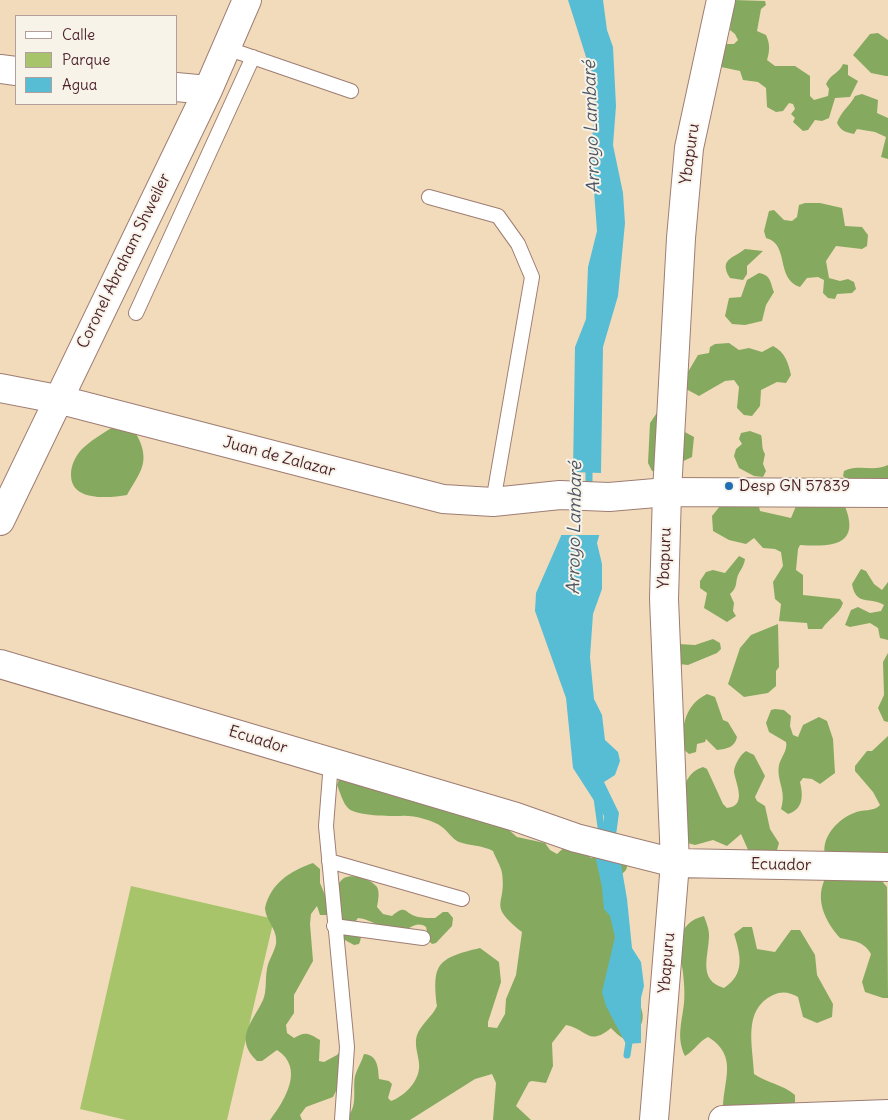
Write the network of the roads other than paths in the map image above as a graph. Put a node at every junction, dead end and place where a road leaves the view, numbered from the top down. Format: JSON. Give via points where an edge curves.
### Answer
{"nodes":[{"id":1,"x":247,"y":0,"type":"edge"},
{"id":2,"x":721,"y":0,"type":"edge"},
{"id":3,"x":226,"y":48,"type":"junction"},
{"id":4,"x":253,"y":57,"type":"junction"},
{"id":5,"x":0,"y":70,"type":"edge"},
{"id":6,"x":15,"y":71,"type":"edge"},
{"id":7,"x":178,"y":87,"type":"edge"},
{"id":8,"x":208,"y":90,"type":"junction"},
{"id":9,"x":351,"y":91,"type":"dead end"},
{"id":10,"x":429,"y":198,"type":"dead end"},
{"id":11,"x":136,"y":313,"type":"dead end"},
{"id":12,"x":0,"y":388,"type":"edge"},
{"id":13,"x":57,"y":399,"type":"junction"},
{"id":14,"x":667,"y":492,"type":"junction"},
{"id":15,"x":888,"y":493,"type":"edge"},
{"id":16,"x":493,"y":502,"type":"junction"},
{"id":17,"x":0,"y":520,"type":"edge"},
{"id":18,"x":0,"y":664,"type":"edge"},
{"id":19,"x":331,"y":762,"type":"junction"},
{"id":20,"x":329,"y":861,"type":"junction"},
{"id":21,"x":675,"y":863,"type":"junction"},
{"id":22,"x":888,"y":867,"type":"edge"},
{"id":23,"x":462,"y":899,"type":"dead end"},
{"id":24,"x":334,"y":926,"type":"junction"},
{"id":25,"x":423,"y":938,"type":"dead end"},
{"id":26,"x":888,"y":1114,"type":"edge"},
{"id":27,"x":342,"y":1120,"type":"edge"},
{"id":28,"x":654,"y":1120,"type":"edge"},
{"id":29,"x":723,"y":1120,"type":"edge"}],
"edges":[{"from":1,"to":3,"type":"street","name":"Coronel Abraham Shweiler"},
{"from":2,"to":14,"type":"street","name":"Ybapuru","via":[[688,148]]},
{"from":3,"to":4,"type":"lane"},
{"from":3,"to":8,"type":"street","name":"Coronel Abraham Shweiler"},
{"from":4,"to":9,"type":"lane"},
{"from":4,"to":11,"type":"lane"},
{"from":5,"to":6,"type":"street"},
{"from":7,"to":8,"type":"street"},
{"from":8,"to":13,"type":"street","name":"Coronel Abraham Shweiler"},
{"from":10,"to":16,"type":"lane","via":[[498,216],[518,244],[532,277]]},
{"from":12,"to":13,"type":"street","name":"Juan de Zalazar"},
{"from":13,"to":16,"type":"street","name":"Juan de Zalazar","via":[[443,499]]},
{"from":13,"to":17,"type":"street","name":"Coronel Abraham Shweiler"},
{"from":14,"to":15,"type":"street"},
{"from":14,"to":16,"type":"street","name":"Juan de Zalazar","via":[[609,497],[560,495]]},
{"from":14,"to":21,"type":"street","name":"Ybapuru","via":[[664,599]]},
{"from":18,"to":19,"type":"street","name":"Ecuador"},
{"from":19,"to":20,"type":"lane","via":[[326,826]]},
{"from":19,"to":21,"type":"street","name":"Ecuador","via":[[576,838]]},
{"from":20,"to":23,"type":"lane"},
{"from":20,"to":24,"type":"lane"},
{"from":21,"to":22,"type":"street","name":"Ecuador"},
{"from":21,"to":28,"type":"street","name":"Ybapuru"},
{"from":24,"to":25,"type":"lane"},
{"from":24,"to":27,"type":"lane","via":[[347,1047]]},
{"from":26,"to":29,"type":"street"}]}
